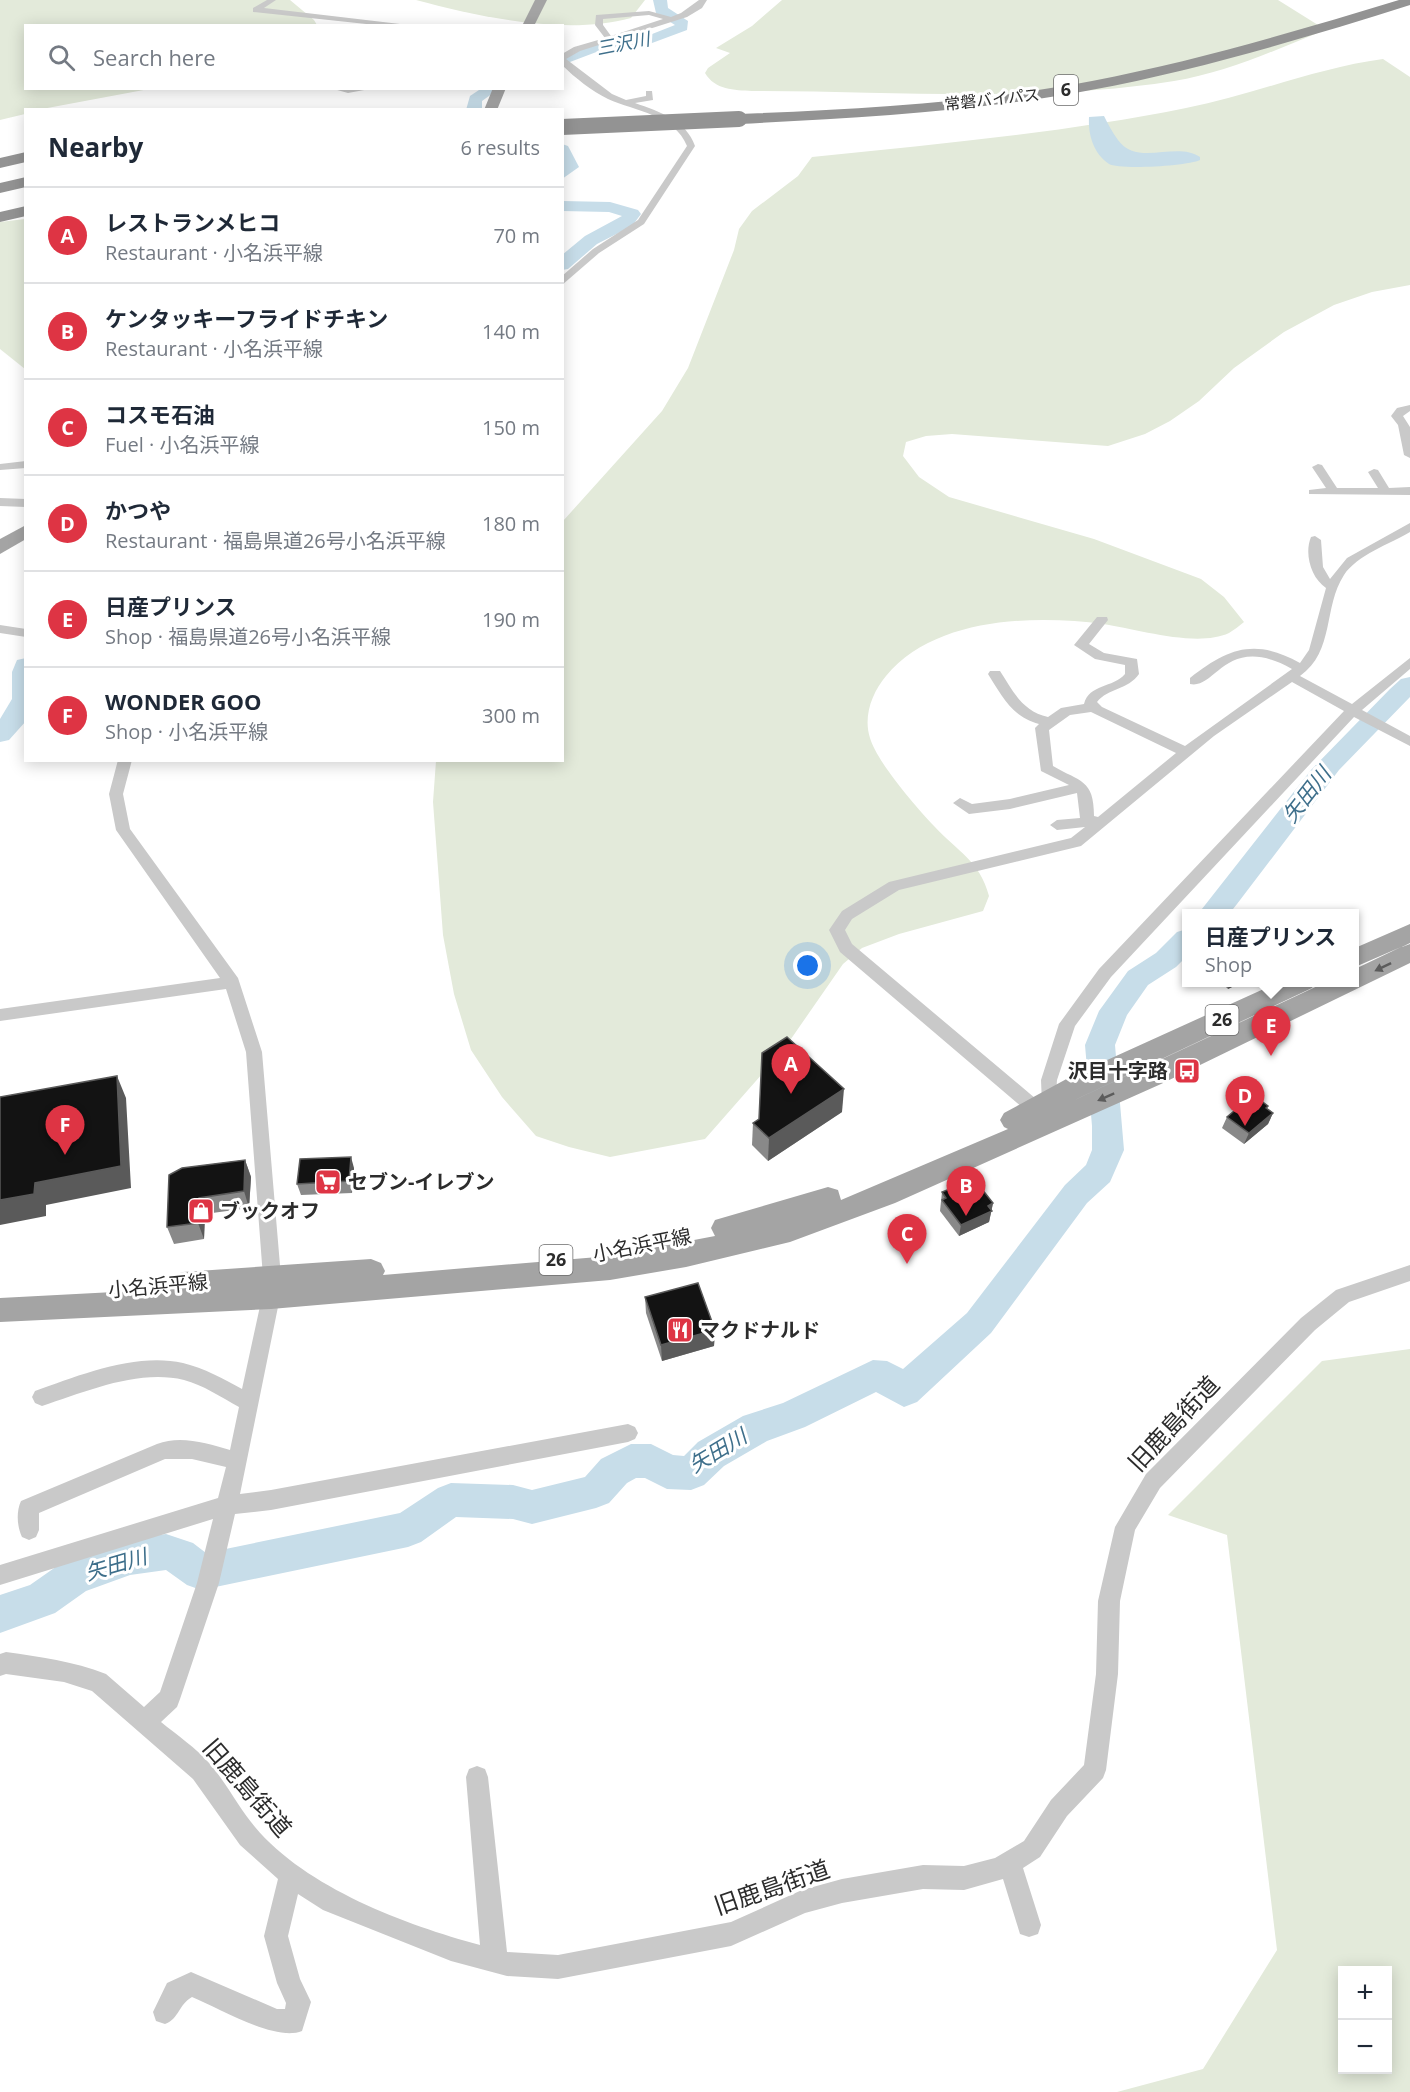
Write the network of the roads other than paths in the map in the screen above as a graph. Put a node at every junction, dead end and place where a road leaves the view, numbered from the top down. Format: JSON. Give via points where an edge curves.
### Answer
{"nodes":[{"id":1,"x":272,"y":0,"type":"edge"},
{"id":2,"x":541,"y":0,"type":"edge"},
{"id":3,"x":703,"y":0,"type":"edge"},
{"id":4,"x":1397,"y":0,"type":"edge"},
{"id":5,"x":1410,"y":2,"type":"edge"},
{"id":6,"x":1380,"y":8,"type":"junction"},
{"id":7,"x":670,"y":19,"type":"junction"},
{"id":8,"x":392,"y":24,"type":"edge"},
{"id":9,"x":529,"y":24,"type":"edge"},
{"id":10,"x":610,"y":39,"type":"junction"},
{"id":11,"x":564,"y":57,"type":"edge"},
{"id":12,"x":564,"y":60,"type":"edge"},
{"id":13,"x":341,"y":90,"type":"edge"},
{"id":14,"x":360,"y":90,"type":"edge"},
{"id":15,"x":499,"y":90,"type":"edge"},
{"id":16,"x":649,"y":93,"type":"dead end"},
{"id":17,"x":624,"y":103,"type":"junction"},
{"id":18,"x":491,"y":108,"type":"edge"},
{"id":19,"x":739,"y":117,"type":"junction"},
{"id":20,"x":564,"y":122,"type":"edge"},
{"id":21,"x":564,"y":127,"type":"edge"},
{"id":22,"x":24,"y":157,"type":"edge"},
{"id":23,"x":0,"y":163,"type":"edge"},
{"id":24,"x":24,"y":176,"type":"edge"},
{"id":25,"x":0,"y":182,"type":"edge"},
{"id":26,"x":24,"y":182,"type":"edge"},
{"id":27,"x":0,"y":188,"type":"edge"},
{"id":28,"x":24,"y":211,"type":"edge"},
{"id":29,"x":0,"y":217,"type":"edge"},
{"id":30,"x":564,"y":280,"type":"edge"},
{"id":31,"x":1410,"y":408,"type":"edge"},
{"id":32,"x":1410,"y":454,"type":"edge"},
{"id":33,"x":24,"y":464,"type":"edge"},
{"id":34,"x":0,"y":467,"type":"edge"},
{"id":35,"x":1318,"y":467,"type":"dead end"},
{"id":36,"x":1374,"y":471,"type":"dead end"},
{"id":37,"x":1385,"y":490,"type":"junction"},
{"id":38,"x":1410,"y":491,"type":"edge"},
{"id":39,"x":1313,"y":492,"type":"dead end"},
{"id":40,"x":1334,"y":492,"type":"junction"},
{"id":41,"x":0,"y":502,"type":"edge"},
{"id":42,"x":24,"y":502,"type":"edge"},
{"id":43,"x":1410,"y":527,"type":"edge"},
{"id":44,"x":24,"y":531,"type":"edge"},
{"id":45,"x":1315,"y":540,"type":"dead end"},
{"id":46,"x":0,"y":548,"type":"edge"},
{"id":47,"x":1332,"y":587,"type":"junction"},
{"id":48,"x":1102,"y":620,"type":"dead end"},
{"id":49,"x":0,"y":629,"type":"edge"},
{"id":50,"x":24,"y":633,"type":"edge"},
{"id":51,"x":1410,"y":662,"type":"edge"},
{"id":52,"x":1296,"y":673,"type":"junction"},
{"id":53,"x":995,"y":674,"type":"dead end"},
{"id":54,"x":1195,"y":681,"type":"dead end"},
{"id":55,"x":1093,"y":706,"type":"junction"},
{"id":56,"x":1352,"y":711,"type":"junction"},
{"id":57,"x":1049,"y":722,"type":"junction"},
{"id":58,"x":1410,"y":742,"type":"edge"},
{"id":59,"x":1186,"y":752,"type":"junction"},
{"id":60,"x":124,"y":762,"type":"edge"},
{"id":61,"x":1082,"y":787,"type":"junction"},
{"id":62,"x":960,"y":803,"type":"dead end"},
{"id":63,"x":1103,"y":820,"type":"junction"},
{"id":64,"x":1087,"y":822,"type":"junction"},
{"id":65,"x":1057,"y":825,"type":"dead end"},
{"id":66,"x":1410,"y":933,"type":"edge"},
{"id":67,"x":1410,"y":953,"type":"edge"},
{"id":68,"x":1359,"y":956,"type":"edge"},
{"id":69,"x":1359,"y":978,"type":"edge"},
{"id":70,"x":232,"y":982,"type":"junction"},
{"id":71,"x":1294,"y":987,"type":"edge"},
{"id":72,"x":1337,"y":987,"type":"edge"},
{"id":73,"x":0,"y":1015,"type":"edge"},
{"id":74,"x":1140,"y":1070,"type":"junction"},
{"id":75,"x":1053,"y":1108,"type":"junction"},
{"id":76,"x":1408,"y":1276,"type":"edge"},
{"id":77,"x":272,"y":1287,"type":"junction"},
{"id":78,"x":0,"y":1296,"type":"edge"},
{"id":79,"x":0,"y":1310,"type":"edge"},
{"id":80,"x":42,"y":1397,"type":"dead end"},
{"id":81,"x":248,"y":1402,"type":"junction"},
{"id":82,"x":628,"y":1433,"type":"dead end"},
{"id":83,"x":237,"y":1461,"type":"junction"},
{"id":84,"x":226,"y":1512,"type":"junction"},
{"id":85,"x":29,"y":1530,"type":"dead end"},
{"id":86,"x":0,"y":1575,"type":"edge"},
{"id":87,"x":0,"y":1665,"type":"edge"},
{"id":88,"x":146,"y":1721,"type":"junction"},
{"id":89,"x":477,"y":1777,"type":"dead end"},
{"id":90,"x":1010,"y":1863,"type":"junction"},
{"id":91,"x":291,"y":1875,"type":"junction"},
{"id":92,"x":1029,"y":1925,"type":"dead end"},
{"id":93,"x":494,"y":1960,"type":"junction"},
{"id":94,"x":165,"y":2012,"type":"dead end"}],
"edges":[{"from":1,"to":8,"type":"street","via":[[256,10]]},
{"from":2,"to":9,"type":"main road"},
{"from":3,"to":7,"type":"street","via":[[692,11]]},
{"from":4,"to":6,"type":"highway","name":"常磐バイパス","number":"6"},
{"from":5,"to":6,"type":"highway","name":"常磐バイパス","number":"6"},
{"from":6,"to":19,"type":"highway","name":"常磐バイパス","number":"6","via":[[1184,67],[1043,94],[877,112]]},
{"from":7,"to":10,"type":"street"},
{"from":7,"to":10,"type":"street","via":[[649,13],[599,17],[599,25]]},
{"from":10,"to":11,"type":"street"},
{"from":12,"to":17,"type":"street","via":[[597,89]]},
{"from":13,"to":14,"type":"street"},
{"from":15,"to":18,"type":"main road"},
{"from":16,"to":17,"type":"street","via":[[650,98]]},
{"from":17,"to":30,"type":"street","via":[[681,128],[690,139],[689,153],[640,222],[596,251]]},
{"from":19,"to":20,"type":"highway","name":"常磐バイパス","number":"6"},
{"from":19,"to":21,"type":"highway","name":"常磐バイパス","number":"6","bridge":true},
{"from":22,"to":23,"type":"highway"},
{"from":24,"to":25,"type":"highway"},
{"from":26,"to":27,"type":"highway"},
{"from":28,"to":29,"type":"highway"},
{"from":31,"to":32,"type":"street","via":[[1401,410],[1397,416],[1404,425]]},
{"from":33,"to":34,"type":"street"},
{"from":35,"to":40,"type":"street"},
{"from":36,"to":37,"type":"street"},
{"from":37,"to":38,"type":"street"},
{"from":37,"to":40,"type":"street"},
{"from":39,"to":40,"type":"street"},
{"from":41,"to":42,"type":"street"},
{"from":43,"to":47,"type":"street","via":[[1351,561]]},
{"from":44,"to":46,"type":"main road"},
{"from":45,"to":47,"type":"street","via":[[1318,572]]},
{"from":47,"to":52,"type":"street","via":[[1316,650]]},
{"from":48,"to":55,"type":"street","via":[[1081,645],[1100,656],[1132,662],[1132,674],[1124,683],[1103,688],[1090,703]]},
{"from":49,"to":50,"type":"street"},
{"from":51,"to":56,"type":"street"},
{"from":52,"to":54,"type":"street","via":[[1268,652],[1258,651],[1225,659]]},
{"from":52,"to":56,"type":"street"},
{"from":52,"to":59,"type":"street"},
{"from":53,"to":57,"type":"street","via":[[1022,712]]},
{"from":55,"to":57,"type":"street","via":[[1066,711]]},
{"from":55,"to":59,"type":"street"},
{"from":56,"to":58,"type":"street"},
{"from":56,"to":75,"type":"street","via":[[1093,988],[1067,1024],[1049,1080]]},
{"from":57,"to":61,"type":"street","via":[[1042,728],[1046,768]]},
{"from":59,"to":63,"type":"street"},
{"from":60,"to":70,"type":"street","via":[[116,794],[123,830]]},
{"from":61,"to":62,"type":"street","via":[[1010,804],[969,809]]},
{"from":61,"to":64,"type":"street","via":[[1088,800]]},
{"from":63,"to":64,"type":"street"},
{"from":63,"to":75,"type":"street","via":[[1071,845],[894,886],[847,915],[837,930],[846,948]]},
{"from":64,"to":65,"type":"street"},
{"from":66,"to":68,"type":"main road"},
{"from":67,"to":69,"type":"main road","one_way":true},
{"from":70,"to":73,"type":"street"},
{"from":70,"to":77,"type":"street","via":[[254,1053]]},
{"from":71,"to":74,"type":"main road","number":"26"},
{"from":72,"to":74,"type":"main road","number":"26"},
{"from":74,"to":75,"type":"main road","name":"小名浜平線","number":"26","one_way":true},
{"from":74,"to":75,"type":"main road","name":"小名浜平線","number":"26","via":[[1081,1083]]},
{"from":75,"to":77,"type":"main road","name":"小名浜平線","number":"26","via":[[885,1196],[790,1230],[686,1255],[610,1268]]},
{"from":76,"to":90,"type":"street","name":"旧鹿島街道","via":[[1343,1296],[1308,1324],[1153,1481],[1125,1527],[1109,1601],[1107,1674],[1095,1770],[1059,1808],[1032,1849]]},
{"from":77,"to":78,"type":"main road","name":"小名浜平線","number":"26"},
{"from":77,"to":79,"type":"main road","name":"小名浜平線","number":"26"},
{"from":77,"to":81,"type":"street"},
{"from":80,"to":81,"type":"street","via":[[123,1374],[173,1370],[202,1378]]},
{"from":81,"to":83,"type":"street"},
{"from":82,"to":84,"type":"street","via":[[271,1500]]},
{"from":83,"to":84,"type":"street"},
{"from":83,"to":85,"type":"street","via":[[202,1450],[164,1450],[28,1508]]},
{"from":84,"to":86,"type":"street"},
{"from":84,"to":88,"type":"street","via":[[208,1583],[169,1699]]},
{"from":87,"to":88,"type":"street","name":"旧鹿島街道","via":[[64,1671],[98,1682]]},
{"from":88,"to":91,"type":"street","name":"旧鹿島街道","via":[[201,1771],[248,1837]]},
{"from":89,"to":93,"type":"street"},
{"from":90,"to":92,"type":"street"},
{"from":90,"to":93,"type":"street","name":"旧鹿島街道","via":[[964,1878],[923,1877],[842,1891],[801,1902],[731,1934],[558,1968]]},
{"from":91,"to":93,"type":"street","name":"旧鹿島街道","via":[[331,1902],[452,1949]]},
{"from":91,"to":94,"type":"street","via":[[276,1935],[289,1983],[299,2002],[293,2022],[277,2021],[191,1984],[176,1992]]}]}
